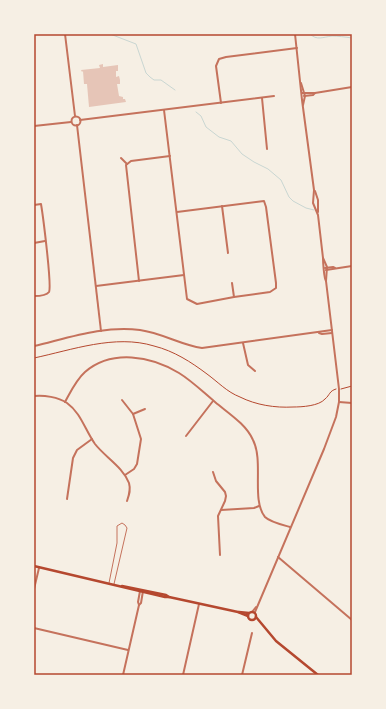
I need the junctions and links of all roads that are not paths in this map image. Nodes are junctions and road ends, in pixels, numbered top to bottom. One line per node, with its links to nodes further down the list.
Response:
1 (65, 34): 10 (street)
2 (296, 34): 3 (street)
3 (297, 48): 5 (street); 8 (street)
4 (352, 87): 5 (street)
5 (303, 95): 19 (street)
6 (274, 96): 7 (street)
7 (262, 98): 8 (street); 15 (street)
8 (221, 103): 9 (street)
9 (164, 110): 11 (street); 16 (street)
10 (75, 116): 11 (street); 12 (street)
11 (80, 120): 14 (street)
12 (71, 122): 13 (street); 14 (street)
13 (34, 126)
14 (77, 126): 32 (street)
15 (267, 149)
16 (170, 156): 18 (street); 22 (street)
17 (121, 158): 18 (street)
18 (127, 164): 30 (street)
19 (314, 190): 23 (street); 23 (street)
20 (34, 205): 24 (street)
21 (222, 206): 22 (street); 26 (street); 34 (street)
22 (177, 212): 29 (street)
23 (318, 215): 28 (street)
24 (45, 241): 25 (street); 33 (street)
25 (34, 243)
26 (228, 253)
27 (352, 266): 28 (street)
28 (326, 269): 36 (street)
29 (184, 275): 30 (street); 34 (street)
30 (139, 281): 32 (street)
31 (232, 283): 34 (street)
32 (96, 286): 35 (street)
33 (34, 296)
34 (234, 297)
35 (101, 331): 37 (street); 38 (street)
36 (332, 332): 37 (street); 44 (street)
37 (244, 343): 39 (street)
38 (34, 346)
39 (255, 371)
40 (34, 396): 43 (street)
41 (122, 400): 47 (street)
42 (214, 400): 43 (street); 48 (street); 54 (street)
43 (65, 402): 49 (street)
44 (339, 402): 45 (street); 56 (street)
45 (352, 403)
46 (145, 409): 47 (street)
47 (133, 414): 51 (street)
48 (186, 436)
49 (92, 439): 51 (street); 52 (street)
50 (213, 472): 55 (street)
51 (125, 475): 53 (street)
52 (67, 499)
53 (127, 501)
54 (260, 506): 55 (street); 56 (street)
55 (220, 510): 57 (street)
56 (290, 527): 58 (street)
57 (220, 555)
58 (278, 557): 66 (street); 68 (street)
59 (34, 566): 60 (main road)
60 (39, 568): 61 (main road); 63 (street)
61 (109, 584): 62 (main road); 62 (lane)
62 (115, 585): 64 (main road)
63 (34, 589)
64 (142, 591): 65 (main road); 71 (street)
65 (199, 604): 66 (main road); 73 (street)
66 (251, 613): 67 (main road); 67 (main road)
67 (255, 618): 75 (main road)
68 (352, 620)
69 (34, 628): 71 (street)
70 (252, 633): 74 (street)
71 (128, 650): 72 (street)
72 (123, 675)
73 (182, 675)
74 (242, 675)
75 (318, 675)

